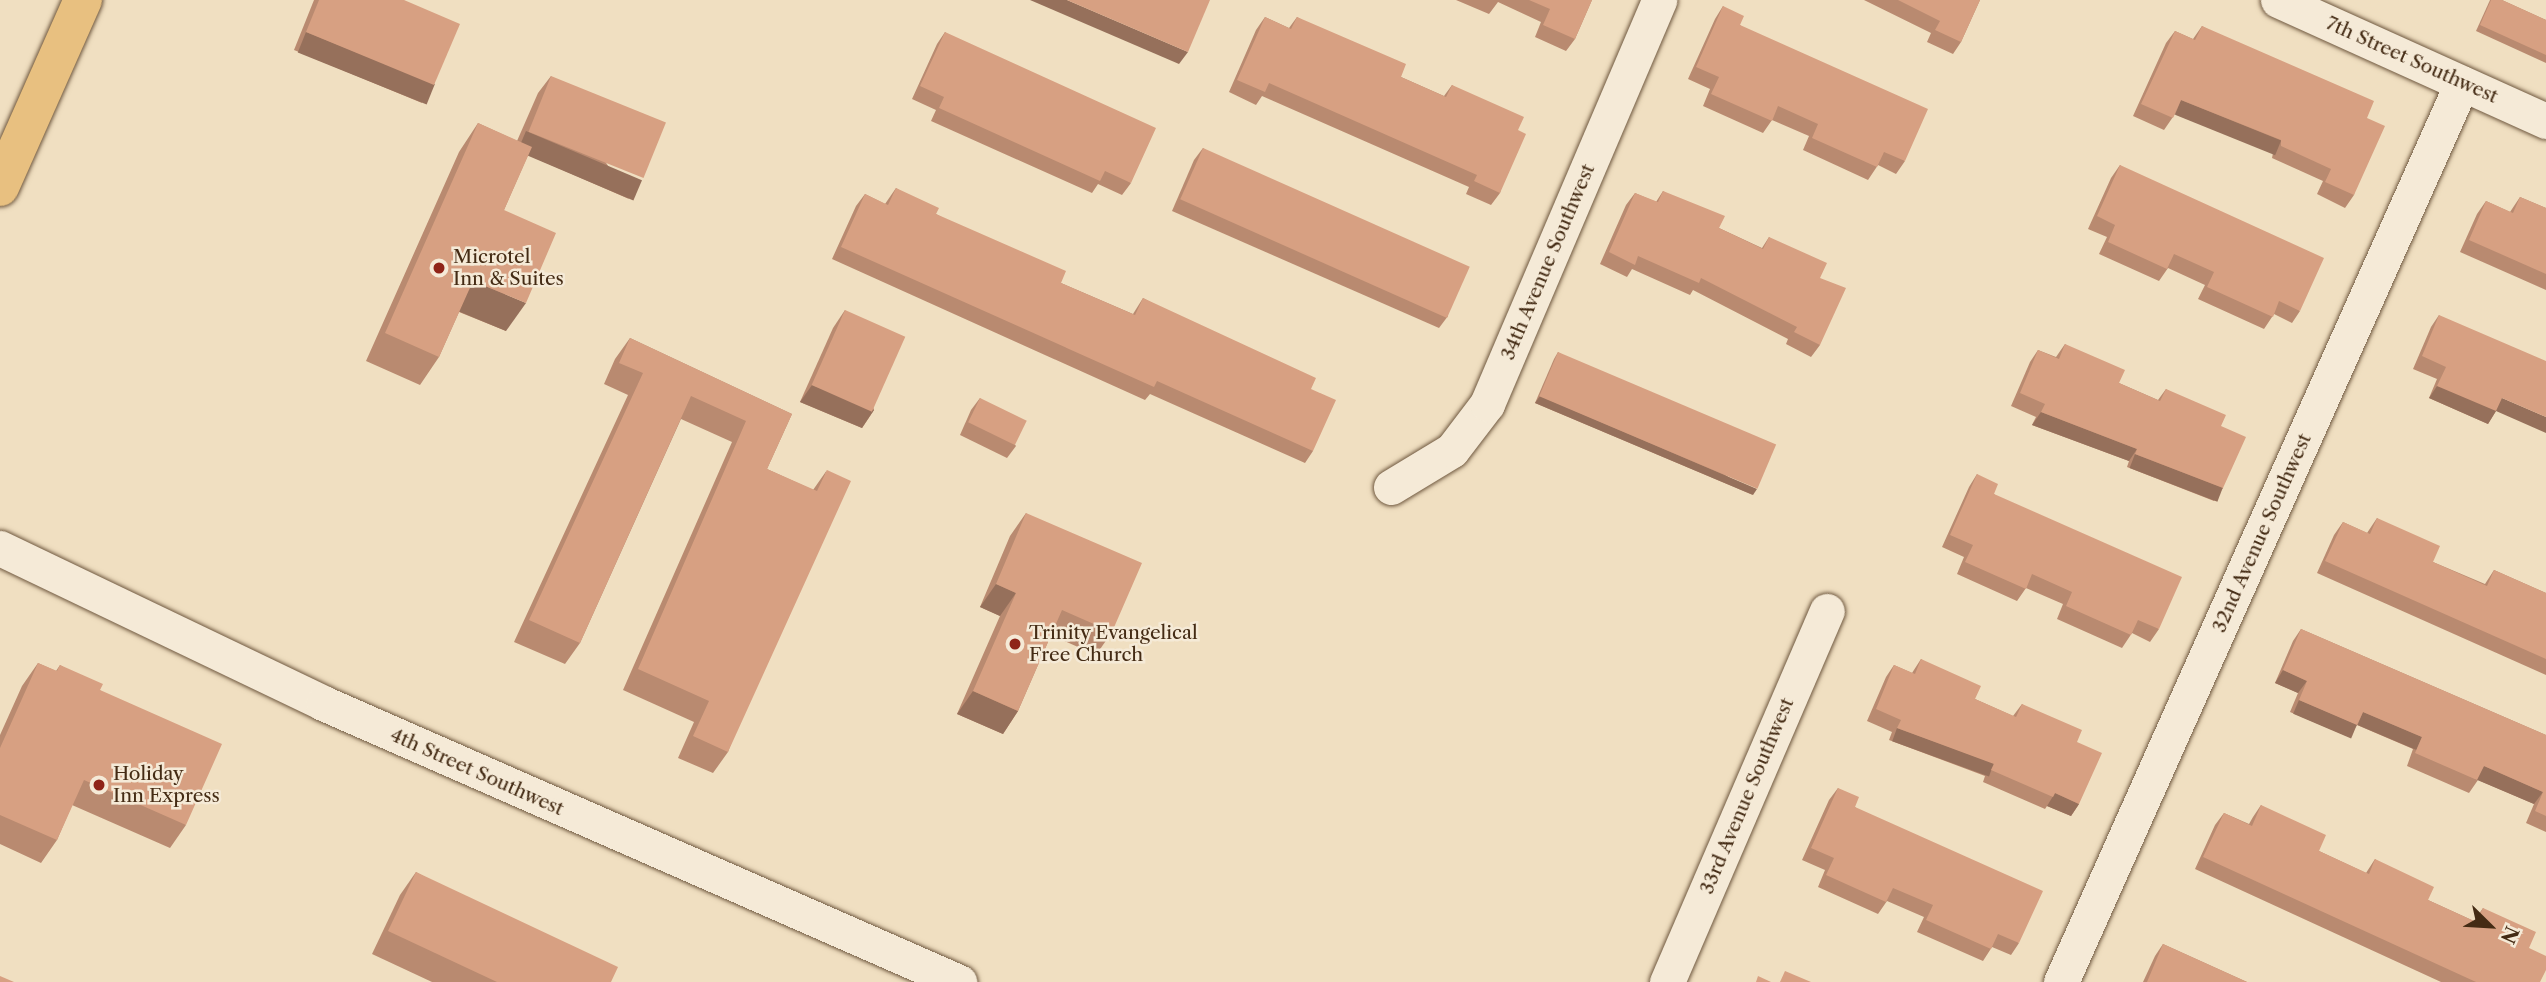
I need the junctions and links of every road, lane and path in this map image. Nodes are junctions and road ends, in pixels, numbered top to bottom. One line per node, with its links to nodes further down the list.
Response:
1 (83, 0): 6 (main road)
2 (1659, 0): 7 (street, 34th Avenue Southwest)
3 (2277, 0): 4 (street, 7th Street Southwest)
4 (2462, 83): 5 (street, 7th Street Southwest); 12 (street, 32nd Avenue Southwest)
5 (2546, 121)
6 (0, 187)
7 (1391, 487)
8 (0, 548): 10 (street, 4th Street Southwest)
9 (1827, 611): 11 (street, 33rd Avenue Southwest)
10 (959, 982)
11 (1667, 982)
12 (2061, 982)

